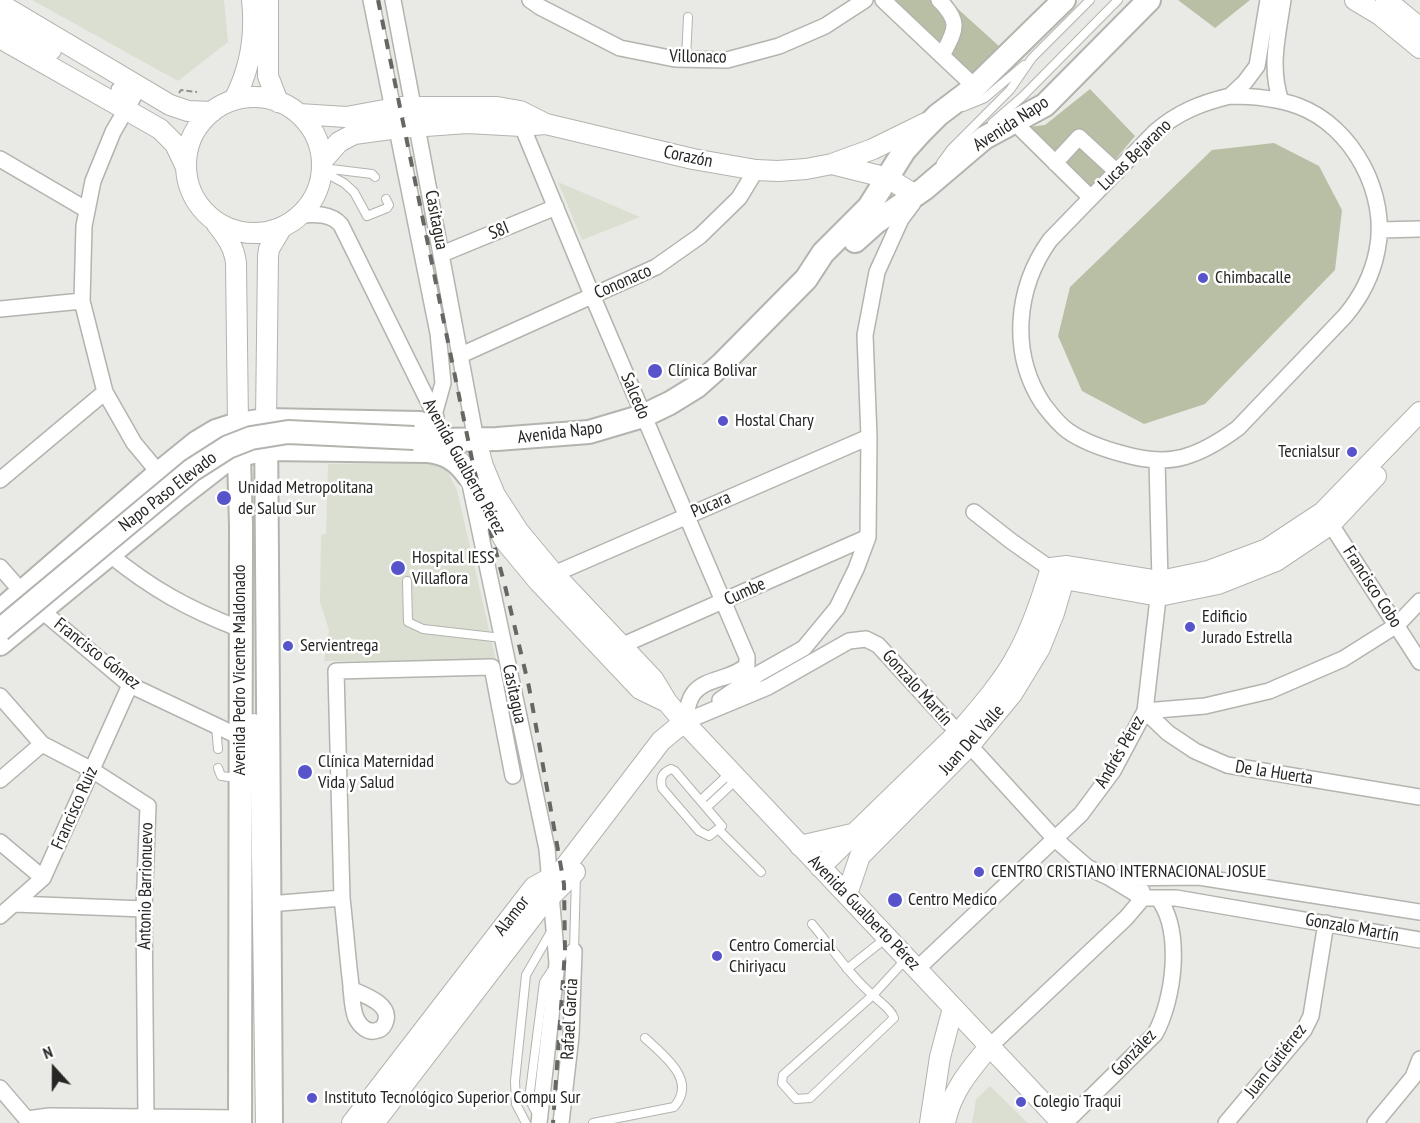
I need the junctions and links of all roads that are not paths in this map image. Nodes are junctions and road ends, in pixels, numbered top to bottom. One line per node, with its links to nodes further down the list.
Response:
1 (252, 0): 29 (main road)
2 (268, 0): 31 (main road)
3 (371, 0): 36 (street, Casitagua)
4 (393, 0): 32 (street)
5 (531, 0): 25 (street, Villonaco)
6 (865, 0): 25 (street, Villonaco)
7 (883, 0): 23 (street)
8 (939, 0): 23 (street)
9 (1064, 0): 26 (main road, Avenida Napo)
10 (1090, 0): 24 (lane)
11 (1118, 0): 49 (lane)
12 (1149, 0): 37 (main road, Avenida Napo)
13 (1268, 0): 27 (street)
14 (1283, 0): 30 (street)
15 (1355, 0): 17 (main road)
16 (0, 4): 28 (main road)
17 (1386, 4): 20 (main road); 22 (main road)
18 (688, 17): 25 (lane)
19 (0, 20): 28 (main road)
20 (1420, 28)
21 (0, 38): 28 (main road)
22 (1420, 48)
23 (942, 56): 26 (street)
24 (1032, 58): 35 (lane); 49 (lane)
25 (686, 59)
26 (975, 87): 35 (main road, Avenida Napo)
27 (1230, 96): 30 (street, Lucas Bejarano); 46 (street, Lucas Bejarano)
28 (130, 98): 33 (main road); 43 (main road); 53 (street)
29 (234, 100): 31 (main road); 33 (main road)
30 (1281, 101): 58 (street, Lucas Bejarano)
31 (278, 102): 34 (main road)
32 (413, 106): 36 (main road, Corazón); 38 (main road, Corazón)
33 (212, 112): 43 (main road)
34 (299, 114): 36 (main road, Corazón); 44 (main road)
35 (938, 116): 42 (main road, Corazón); 48 (main road, Avenida Napo)
36 (403, 121): 39 (main road, Corazón); 44 (main road, Corazón); 59 (street, Casitagua); 67 (street, Casitagua)
37 (1014, 122): 41 (street); 49 (main road, Avenida Napo)
38 (546, 123): 39 (main road, Corazón); 45 (main road, Corazón)
39 (522, 126): 52 (street, Salcedo)
40 (0, 159): 53 (street)
41 (1055, 163): 46 (street); 50 (street)
42 (832, 164): 45 (main road, Corazón); 48 (main road, Corazón)
43 (185, 165): 55 (main road)
44 (322, 166): 47 (lane); 51 (lane); 54 (main road)
45 (756, 170): 61 (street, Cononaco)
46 (1116, 172): 50 (street, Lucas Bejarano)
47 (375, 177)
48 (888, 178): 49 (main road, Corazón); 60 (main road, Avenida Napo)
49 (919, 192): 60 (main road, Avenida Napo); 72 (street)
50 (1091, 198): 77 (street, Lucas Bejarano)
51 (386, 199)
52 (556, 207): 59 (street, S8I); 61 (street, Salcedo)
53 (87, 210): 62 (street)
54 (300, 215): 56 (main road); 67 (street, Avenida Gualberto Pérez)
55 (216, 223): 56 (main road); 70 (main road, Avenida Pedro Vicente Maldonado)
56 (282, 227): 69 (main road, Avenida Pedro Vicente Maldonado)
57 (1420, 229): 58 (street)
58 (1379, 230): 77 (street, Lucas Bejarano)
59 (442, 254): 64 (street, Casitagua)
60 (806, 279): 68 (main road, Avenida Napo)
61 (592, 296): 64 (street, Cononaco); 68 (street, Salcedo)
62 (82, 301): 63 (street); 65 (street)
63 (0, 309)
64 (461, 354): 73 (street, Casitagua)
65 (105, 392): 78 (street); 80 (street)
66 (1420, 412): 83 (main road)
67 (435, 415): 74 (street, Avenida Gualberto Pérez)
68 (643, 416): 73 (main road, Avenida Napo); 82 (street, Salcedo)
69 (266, 420): 70 (main road); 74 (main road); 75 (main road, Avenida Pedro Vicente Maldonado)
70 (238, 424): 76 (main road, Avenida Pedro Vicente Maldonado); 78 (main road)
71 (1420, 431): 83 (main road)
72 (869, 437): 82 (street, Pucara); 84 (street)
73 (476, 440): 74 (main road, Avenida Napo); 88 (main road, Avenida Gualberto Pérez)
74 (432, 442): 75 (main road, Avenida Napo); 79 (main road); 98 (main road, Napo Paso Elevado, bridge)
75 (266, 449): 76 (main road, Avenida Napo); 141 (main road, Avenida Pedro Vicente Maldonado)
76 (240, 455): 85 (main road, Avenida Napo); 97 (main road, Avenida Pedro Vicente Maldonado)
77 (1157, 460): 90 (street, Andrés Pérez)
78 (159, 473): 91 (main road)
79 (468, 475): 99 (street, Casitagua); 106 (main road, Avenida Gualberto Pérez)
80 (0, 480)
81 (974, 512): 87 (street)
82 (686, 516): 88 (street, Pucara); 93 (street, Salcedo)
83 (1327, 518): 90 (main road); 96 (street, Francisco Cobo)
84 (868, 537): 93 (street, Cumbe); 110 (street)
85 (109, 554): 94 (main road, Avenida Napo); 97 (street)
86 (0, 567): 91 (street, Francisco Gómez)
87 (1061, 571): 90 (main road); 113 (main road, Juan Del Valle)
88 (554, 574): 101 (main road, Avenida Gualberto Pérez)
89 (407, 581): 99 (lane)
90 (1160, 589): 107 (street, Andrés Pérez)
91 (22, 592): 94 (street, Francisco Gómez); 95 (main road)
92 (1420, 601): 96 (street)
93 (723, 602): 101 (street, Cumbe); 103 (street, Salcedo)
94 (41, 610): 100 (main road, Avenida Napo); 104 (street, Francisco Gómez)
95 (0, 611)
96 (1397, 625): 102 (street, Francisco Cobo); 107 (street)
97 (240, 629): 112 (main road, Avenida Pedro Vicente Maldonado)
98 (0, 630)
99 (502, 638): 136 (street, Casitagua)
100 (0, 644)
101 (623, 645): 106 (main road, Avenida Gualberto Pérez)
102 (1420, 662)
103 (747, 665): 110 (street, Alamor)
104 (130, 685): 111 (street, Francisco Gómez); 117 (street, Francisco Ruiz)
105 (0, 696): 108 (street, Antonio Barrionuevo)
106 (667, 702): 110 (main road, Avenida Gualberto Pérez)
107 (1144, 711): 122 (street, De la Huerta); 127 (street, Andrés Pérez)
108 (5, 714): 114 (street, Antonio Barrionuevo)
109 (254, 718): 163 (lane)
110 (684, 722): 113 (street, Gonzalo Martín); 119 (main road, Avenida Gualberto Pérez); 131 (main road, Alamor); 136 (main road, Alamor)
111 (216, 726): 112 (street, Francisco Gómez); 115 (lane)
112 (240, 737): 120 (main road, Avenida Pedro Vicente Maldonado)
113 (964, 739): 126 (main road, Juan Del Valle); 127 (street, Gonzalo Martín); 137 (main road, Juan Del Valle)
114 (42, 744): 117 (street, Antonio Barrionuevo); 121 (street)
115 (218, 749)
116 (218, 768): 120 (lane)
117 (92, 770): 133 (street, Francisco Ruiz); 142 (street, Antonio Barrionuevo)
118 (513, 776): 138 (street)
119 (734, 776): 123 (lane); 124 (lane); 129 (main road, Avenida Gualberto Pérez)
120 (240, 779): 163 (main road, Avenida Pedro Vicente Maldonado)
121 (0, 780)
122 (1420, 797)
123 (701, 800): 124 (lane); 125 (lane)
124 (707, 807): 125 (lane)
125 (719, 830): 132 (lane)
126 (854, 833): 129 (main road); 130 (main road, Juan Del Valle)
127 (1055, 839): 134 (street, Gonzalo Martín); 152 (street, Andrés Pérez)
128 (1, 844): 133 (street)
129 (800, 846): 130 (main road, Avenida Gualberto Pérez)
130 (820, 867): 137 (main road, Avenida Gualberto Pérez)
131 (577, 871): 136 (main road, Alamor); 150 (lane)
132 (761, 872)
133 (43, 878): 140 (street, Francisco Ruiz)
134 (1110, 878): 135 (street, Gonzalo Martín); 139 (street, Gonzalo Martín)
135 (1134, 879): 139 (street, González); 143 (street, Gonzalo Martín)
136 (552, 886): 147 (street, Casitagua); 166 (main road, Alamor); 167 (main road, Alamor)
137 (847, 894): 148 (main road, Avenida Gualberto Pérez)
138 (342, 898): 141 (street); 154 (street)
139 (1150, 898): 145 (street, Gonzalo Martín); 158 (street); 172 (street, González)
140 (15, 904): 142 (street); 144 (street, Francisco Ruiz)
141 (269, 904): 165 (main road, Avenida Pedro Vicente Maldonado)
142 (144, 909): 161 (street, Antonio Barrionuevo)
143 (1420, 912)
144 (0, 916)
145 (1326, 923): 149 (street, Gonzalo Martín); 173 (street, Juan Gutiérrez)
146 (812, 924): 153 (lane)
147 (554, 926): 151 (street, Casitagua); 164 (lane)
148 (887, 937): 152 (main road, Avenida Gualberto Pérez); 153 (lane)
149 (1420, 940)
150 (574, 951): 151 (lane); 168 (street, Rafael Garcia)
151 (557, 963): 164 (street, Casitagua)
152 (912, 963): 155 (lane); 156 (main road, Avenida Gualberto Pérez)
153 (847, 969): 155 (lane)
154 (351, 988)
155 (872, 996): 155 (lane)
156 (953, 1008): 158 (main road, Avenida Gualberto Pérez); 170 (main road)
157 (645, 1038): 169 (lane)
158 (989, 1047): 171 (main road); 172 (main road, Avenida Gualberto Pérez)
159 (1420, 1059): 174 (street)
160 (0, 1088): 162 (street)
161 (143, 1120): 162 (street); 163 (street)
162 (28, 1121)
163 (247, 1121)
164 (537, 1122)
165 (271, 1123)
166 (352, 1123)
167 (374, 1123)
168 (561, 1123)
169 (593, 1123)
170 (930, 1123)
171 (945, 1123)
172 (1064, 1123)
173 (1226, 1123)
174 (1376, 1123)

